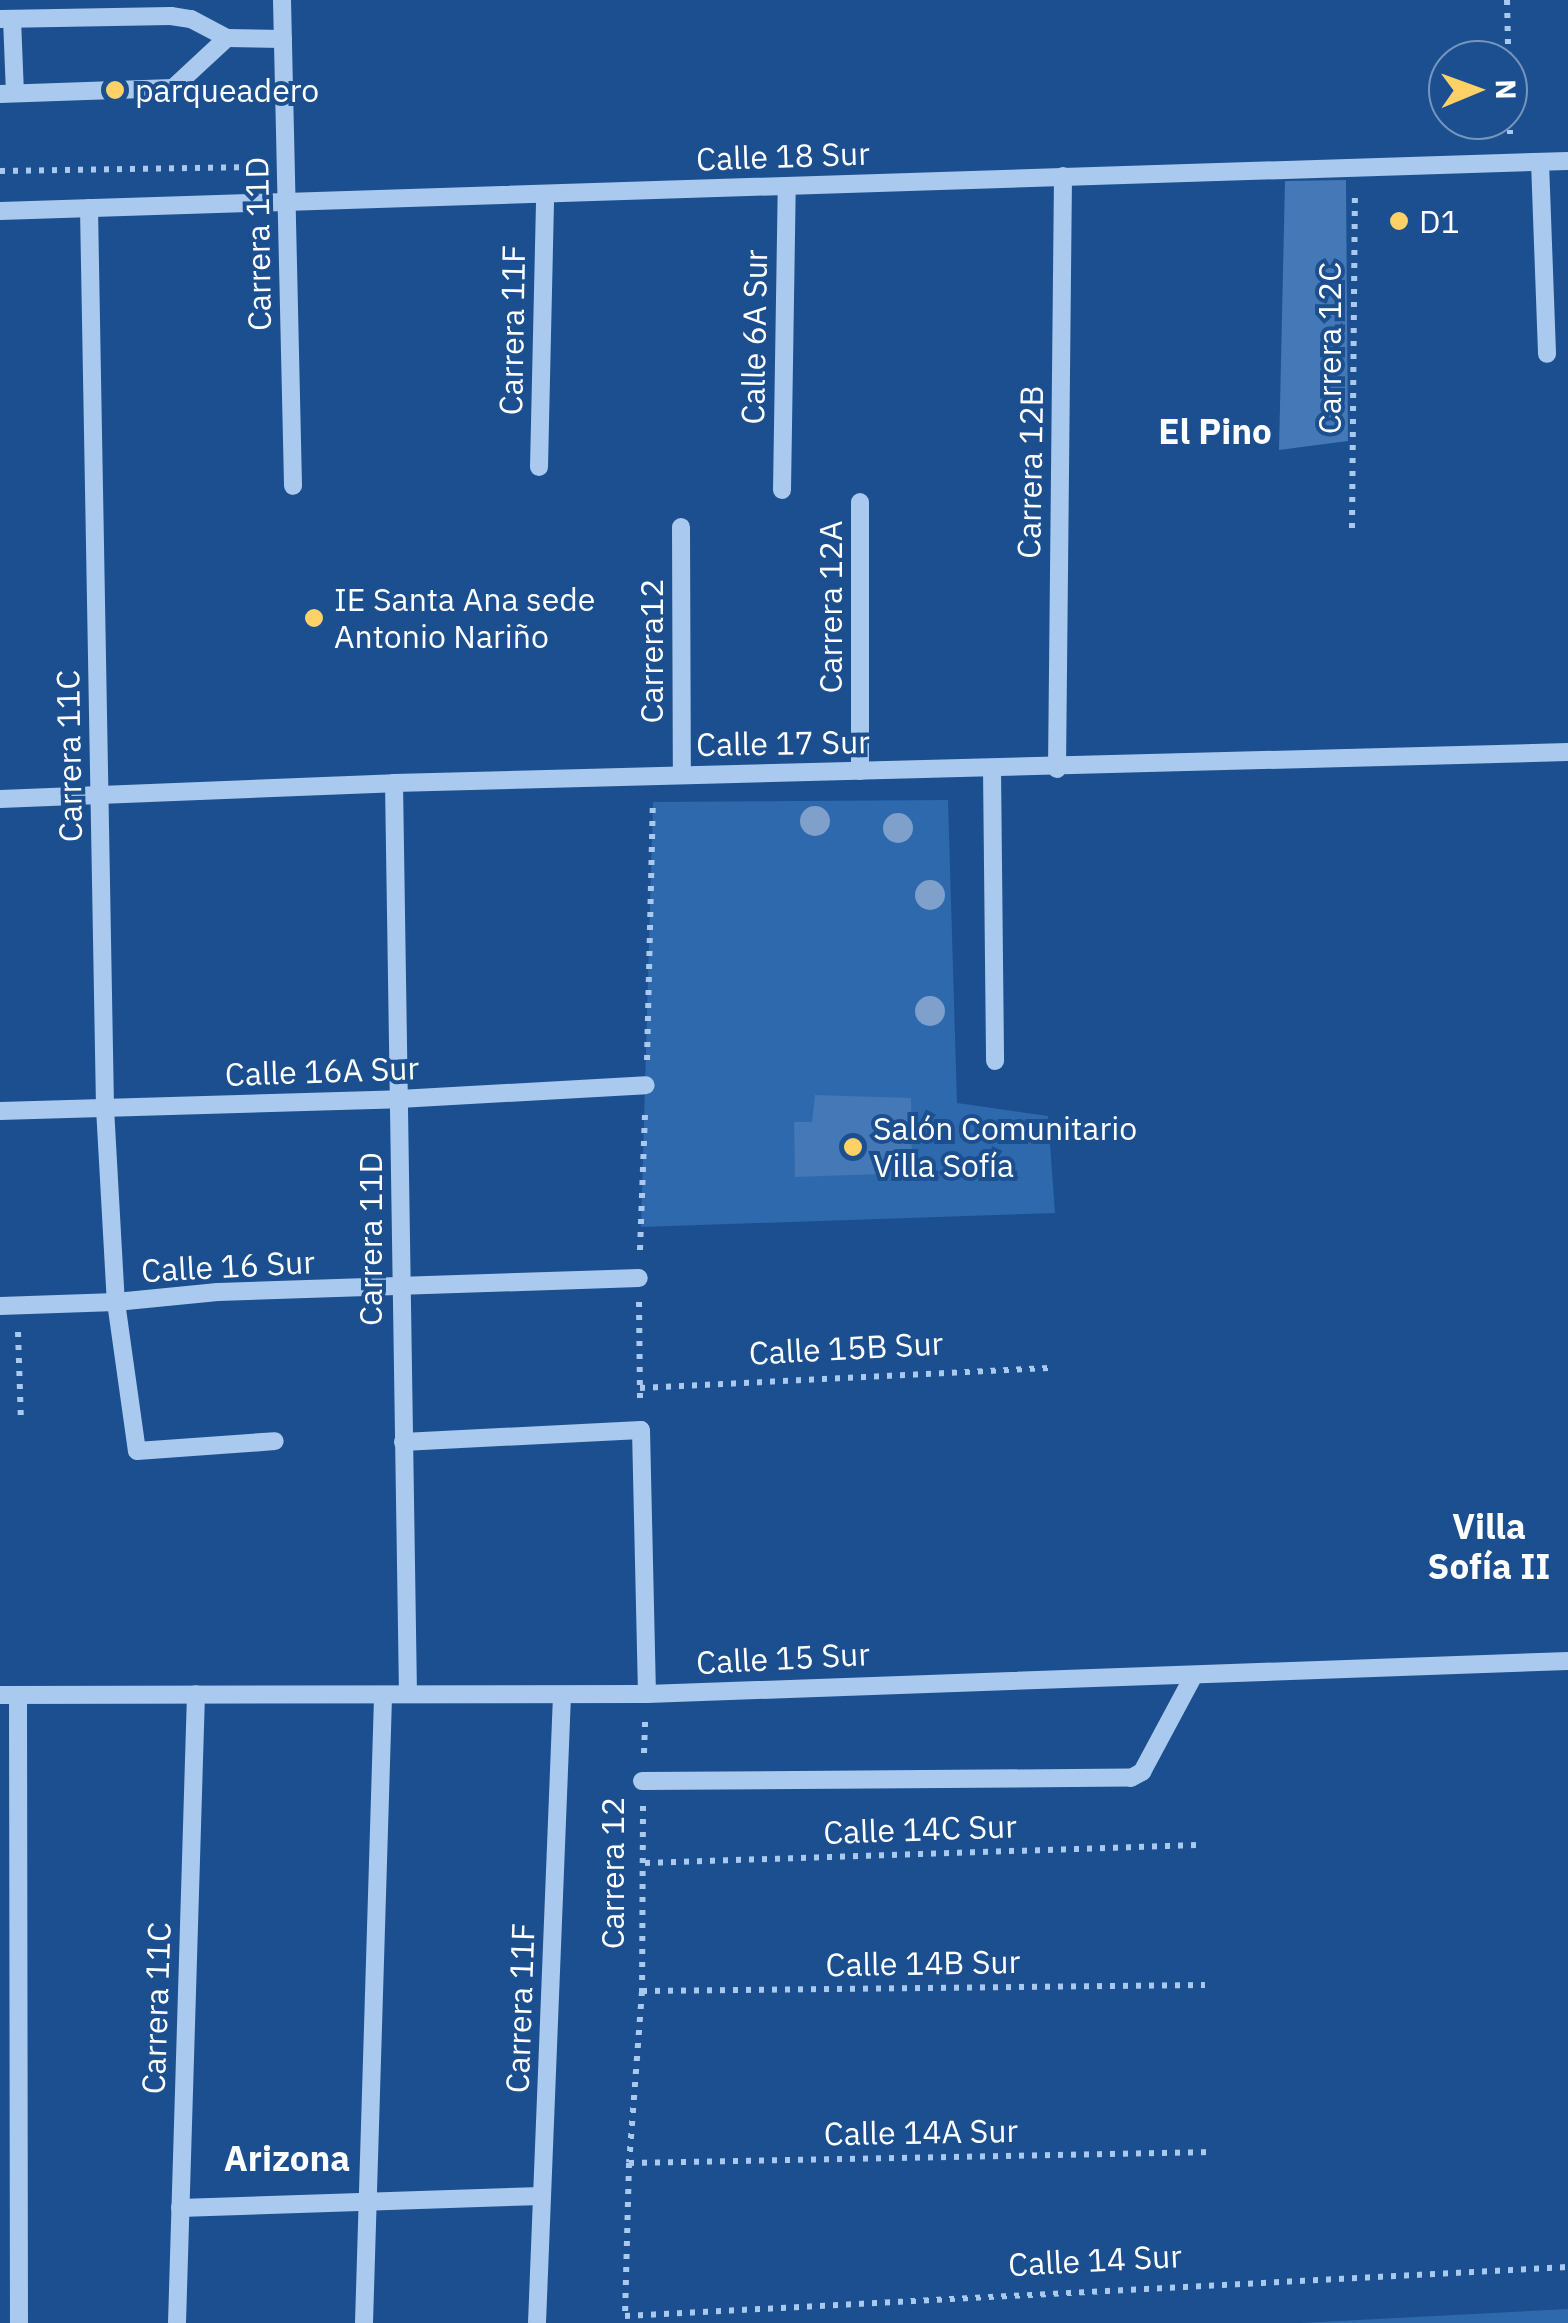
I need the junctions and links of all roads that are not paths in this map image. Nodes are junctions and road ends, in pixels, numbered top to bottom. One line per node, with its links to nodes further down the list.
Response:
1 (282, 0): 4 (street, Carrera 11D)
2 (6, 19): 3 (street); 5 (street)
3 (227, 38): 4 (street); 5 (street)
4 (283, 39): 11 (street, Carrera 11D)
5 (7, 94)
6 (1568, 161): 7 (street, Calle 18 Sur)
7 (1540, 162): 8 (street, Calle 18 Sur); 14 (street)
8 (1064, 176): 9 (street, Calle 18 Sur); 22 (street, Carrera 12B)
9 (787, 186): 10 (street, Calle 18 Sur); 17 (street, Calle 6A Sur)
10 (545, 194): 11 (street, Calle 18 Sur); 15 (street, Carrera 11F)
11 (287, 203): 12 (street, Calle 18 Sur); 16 (street, Carrera 11D)
12 (89, 208): 13 (street, Calle 18 Sur); 26 (street, Carrera 11C)
13 (0, 211)
14 (1547, 354)
15 (539, 468)
16 (294, 486)
17 (782, 490)
18 (860, 502): 23 (street, Carrera 12A)
19 (681, 526): 24 (street, Carrera12)
20 (1568, 752): 22 (street, Calle 17 Sur)
21 (992, 769): 22 (street, Calle 17 Sur); 23 (street, Calle 17 Sur); 28 (street)
22 (1057, 769)
23 (860, 772): 24 (street, Calle 17 Sur)
24 (682, 775): 25 (street, Calle 17 Sur)
25 (394, 783): 26 (street, Calle 17 Sur); 30 (street, Carrera 11D)
26 (100, 795): 27 (street, Calle 17 Sur); 31 (street, Carrera 11C)
27 (0, 799)
28 (995, 1061)
29 (646, 1086): 30 (street, Calle 16A Sur)
30 (399, 1099): 31 (street, Calle 16A Sur); 34 (street, Carrera 11D)
31 (105, 1108): 32 (street, Calle 16A Sur); 35 (street, Carrera 11C)
32 (0, 1112)
33 (639, 1278): 34 (street, Calle 16 Sur)
34 (399, 1289): 35 (street, Calle 16 Sur); 38 (street, Carrera 11D)
35 (116, 1302): 36 (street, Calle 16 Sur); 37 (street, Carrera 11C)
36 (9, 1306)
37 (275, 1442)
38 (403, 1442): 42 (street, Carrera 11D); 44 (street)
39 (1568, 1661): 40 (street, Calle 15 Sur)
40 (1194, 1675): 44 (street, Calle 15 Sur); 47 (street)
41 (196, 1694): 45 (street, Calle 15 Sur); 46 (street, Calle 15 Sur); 50 (street, Carrera 11C)
42 (408, 1694): 43 (street, Calle 15 Sur); 46 (street, Calle 15 Sur)
43 (562, 1694): 44 (street, Calle 15 Sur); 48 (street, Carrera 11F)
44 (647, 1694)
45 (9, 1695): 51 (street)
46 (383, 1696): 49 (street)
47 (642, 1781)
48 (542, 2196): 49 (street); 54 (street, Carrera 11F)
49 (367, 2202): 50 (street); 53 (street)
50 (180, 2208): 52 (street, Carrera 11C)
51 (19, 2323)
52 (176, 2323)
53 (364, 2323)
54 (538, 2323)

